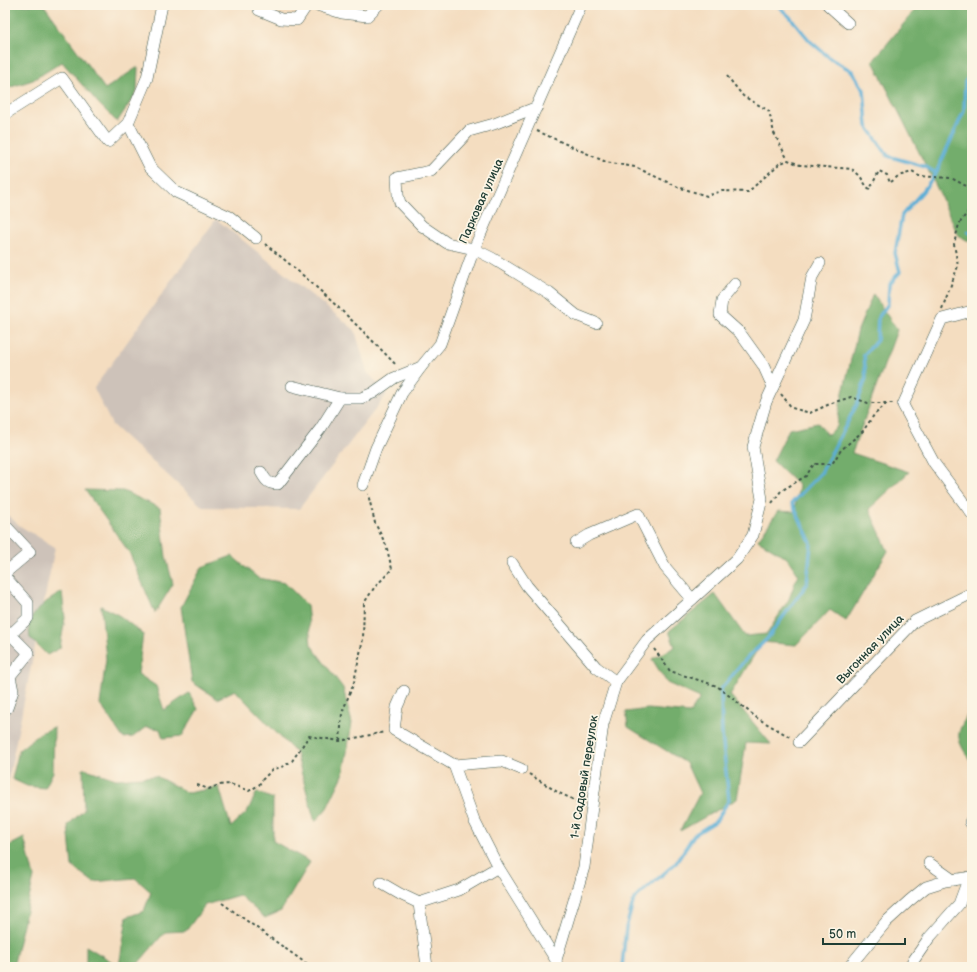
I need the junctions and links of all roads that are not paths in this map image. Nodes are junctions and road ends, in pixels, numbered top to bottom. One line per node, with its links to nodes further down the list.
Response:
1 (162, 5): 11 (street)
2 (306, 5): 7 (street)
3 (317, 5): 4 (street)
4 (378, 5)
5 (581, 5): 9 (street, Парковая улица)
6 (828, 5): 8 (street)
7 (259, 10)
8 (848, 23)
9 (537, 107): 13 (street, Парковая улица); 13 (street)
10 (5, 114): 11 (street)
11 (128, 123): 12 (street)
12 (256, 238)
13 (474, 250): 17 (street); 18 (street, Парковая улица)
14 (820, 263): 20 (street)
15 (735, 284): 20 (street)
16 (972, 311): 24 (street)
17 (596, 323)
18 (421, 367): 21 (street); 23 (street, Парковая улица)
19 (292, 386): 21 (street)
20 (774, 387): 31 (street, 1-й Садовый переулок)
21 (340, 398): 22 (street)
22 (261, 472)
23 (363, 484)
24 (972, 514)
25 (5, 525): 28 (street)
26 (576, 543): 31 (street)
27 (512, 563): 34 (street)
28 (5, 573)
29 (5, 577): 32 (street)
30 (972, 593): 37 (street, Выгонная улица)
31 (692, 599): 34 (street, 1-й Садовый переулок)
32 (7, 632): 33 (street)
33 (7, 674): 36 (street)
34 (616, 682): 46 (street, 1-й Садовый переулок)
35 (404, 692): 38 (street)
36 (5, 708)
37 (799, 742)
38 (454, 765): 39 (street); 41 (street)
39 (522, 769)
40 (929, 863): 43 (street)
41 (498, 867): 45 (street); 46 (street)
42 (971, 877): 43 (street); 49 (street)
43 (953, 880): 48 (street)
44 (381, 883): 45 (street)
45 (419, 903): 47 (street)
46 (556, 964)
47 (427, 967)
48 (849, 967)
49 (909, 967)

